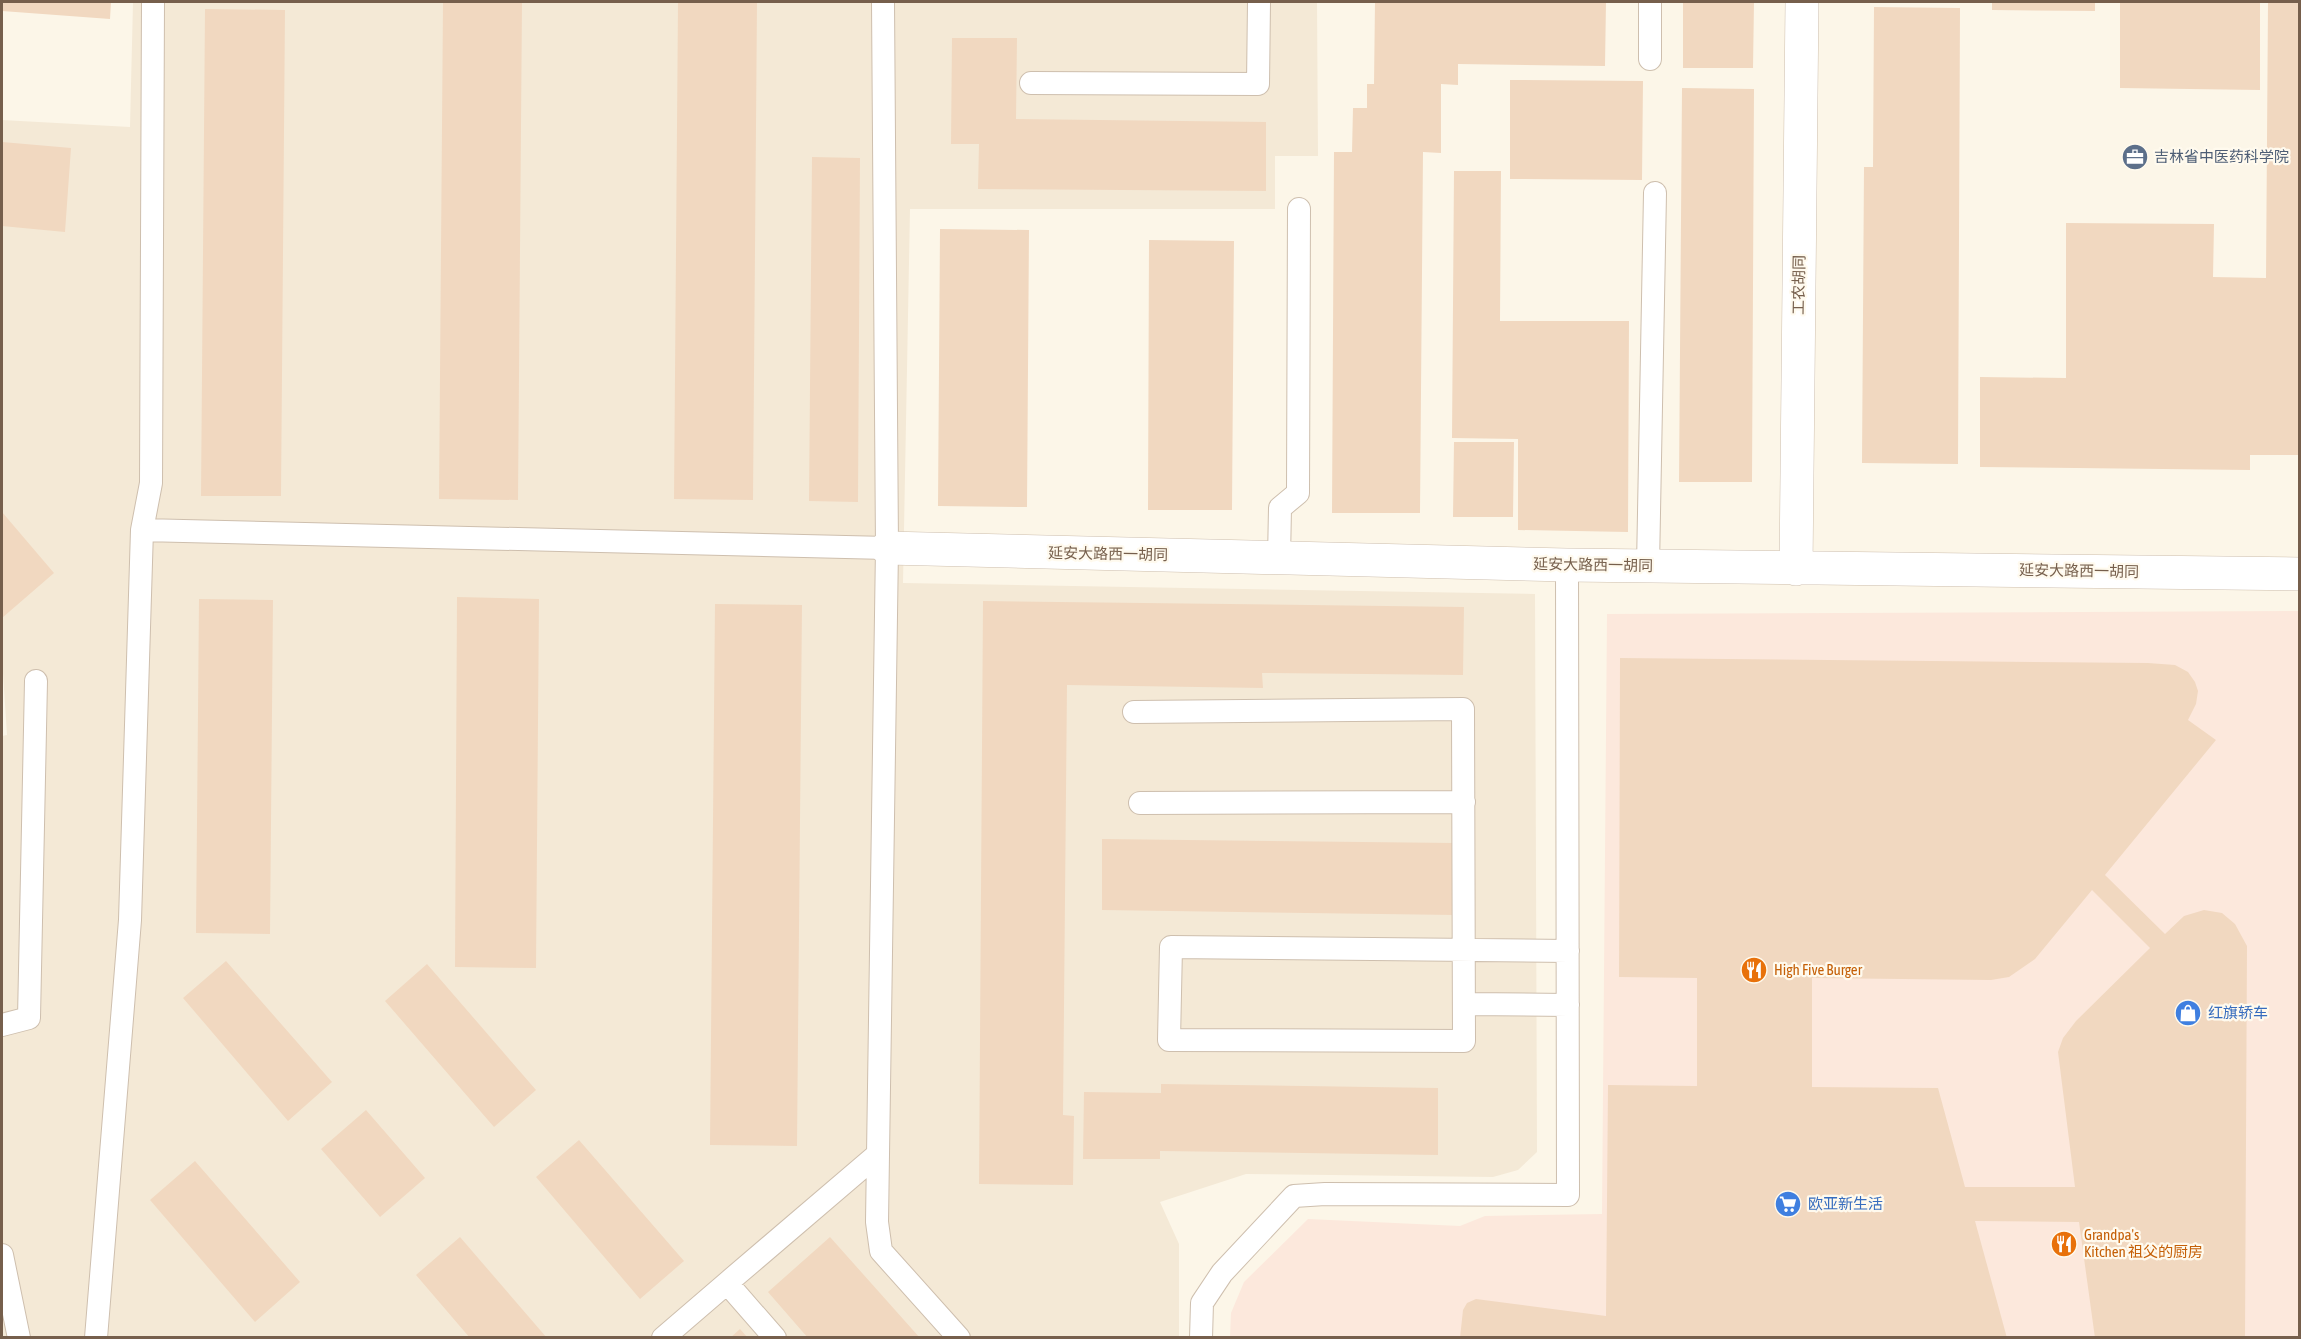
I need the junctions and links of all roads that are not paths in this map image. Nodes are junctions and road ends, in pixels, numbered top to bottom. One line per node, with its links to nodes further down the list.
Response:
1 (153, 2): 10 (lane)
2 (883, 2): 11 (lane)
3 (1259, 2): 7 (lane)
4 (1650, 2): 6 (lane)
5 (1802, 2): 15 (street, 工农胡同)
6 (1650, 59)
7 (1031, 83)
8 (1655, 193): 14 (lane)
9 (1299, 209): 12 (lane)
10 (142, 530): 11 (lane); 30 (lane)
11 (887, 548): 12 (street, 延安大路西一胡同); 26 (lane)
12 (1279, 558): 13 (street, 延安大路西一胡同)
13 (1567, 565): 14 (street, 延安大路西一胡同); 22 (lane)
14 (1648, 566): 15 (street, 延安大路西一胡同)
15 (1796, 568): 16 (street, 延安大路西一胡同)
16 (2300, 574)
17 (36, 681): 25 (lane)
18 (1134, 712): 19 (lane)
19 (1464, 802): 20 (lane); 21 (lane)
20 (1140, 803)
21 (1464, 950): 22 (lane); 23 (lane); 23 (lane)
22 (1568, 951): 24 (lane)
23 (1464, 1004): 24 (lane)
24 (1568, 1005): 34 (lane)
25 (2, 1025)
26 (878, 1154): 28 (lane); 33 (lane)
27 (2, 1255): 29 (lane)
28 (727, 1283): 31 (lane); 32 (lane)
29 (19, 1338)
30 (96, 1338)
31 (663, 1338)
32 (775, 1338)
33 (959, 1338)
34 (1201, 1338)

